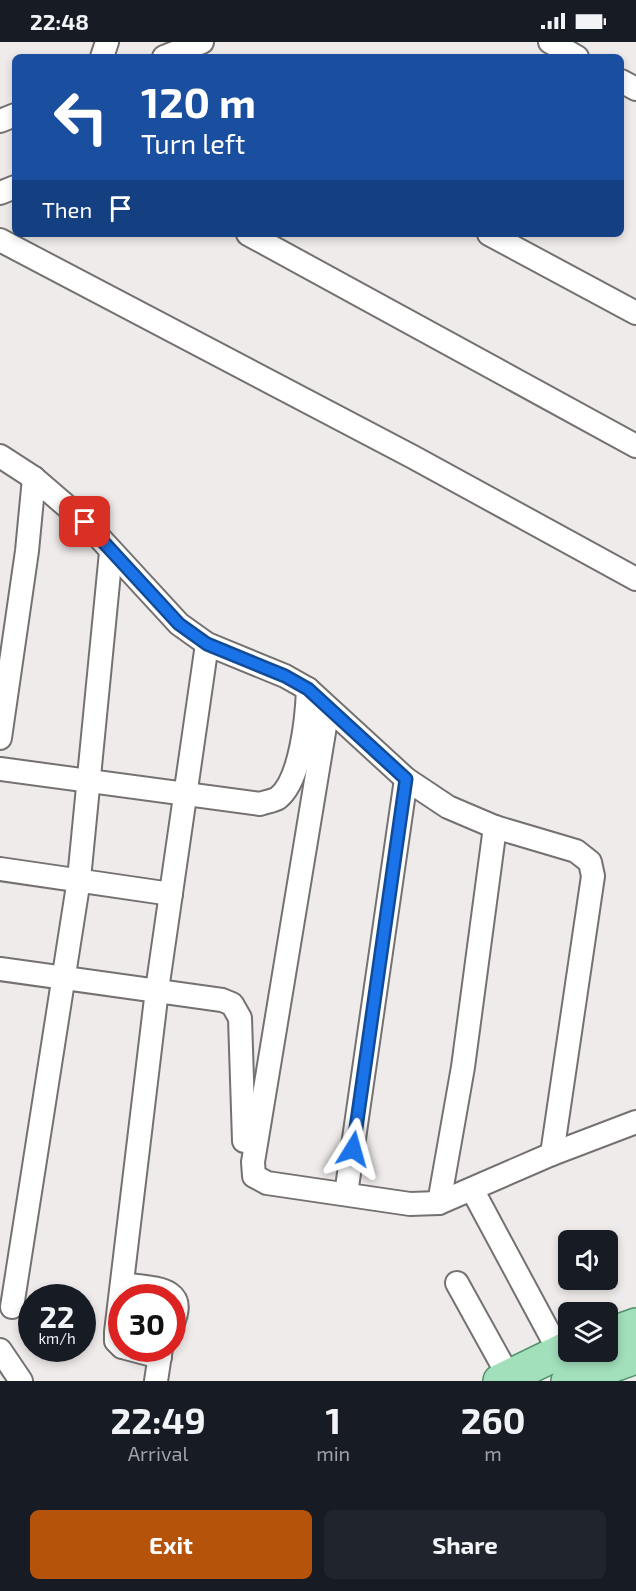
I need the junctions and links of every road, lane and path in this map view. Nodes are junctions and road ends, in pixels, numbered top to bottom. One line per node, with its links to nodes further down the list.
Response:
1 (202, 42): 3 (street)
2 (550, 42): 4 (street)
3 (172, 54)
4 (572, 54)
5 (253, 237): 9 (street)
6 (495, 237): 8 (street)
7 (0, 240): 13 (street)
8 (636, 313)
9 (636, 446)
10 (0, 456): 11 (street)
11 (34, 478): 12 (street); 17 (street)
12 (111, 552): 14 (street); 20 (street)
13 (636, 579)
14 (207, 644): 15 (street); 21 (street)
15 (308, 689): 16 (street); 21 (street)
16 (327, 708): 19 (street); 33 (street)
17 (0, 738)
18 (0, 769): 20 (street)
19 (406, 779): 22 (street); 33 (street)
20 (91, 780): 21 (street); 24 (street)
21 (186, 793): 25 (street)
22 (495, 827): 31 (street); 34 (street)
23 (0, 869): 24 (street)
24 (80, 879): 25 (street); 27 (street)
25 (171, 894): 28 (street)
26 (0, 969): 27 (street)
27 (62, 977): 28 (street); 37 (street)
28 (157, 990): 30 (street); 36 (street)
29 (636, 1122): 31 (street)
30 (244, 1141)
31 (552, 1154): 32 (street)
32 (473, 1191): 34 (street); 40 (street)
33 (346, 1194): 34 (street)
34 (439, 1203)
35 (457, 1283): 46 (street)
36 (123, 1284)
37 (12, 1306)
38 (636, 1325): 39 (main road)
39 (618, 1331)
40 (558, 1346)
41 (0, 1350): 47 (street)
42 (636, 1357): 43 (main road)
43 (618, 1358)
44 (159, 1362): 48 (street)
45 (563, 1362): 46 (main road)
46 (505, 1379)
47 (21, 1381)
48 (156, 1381)

